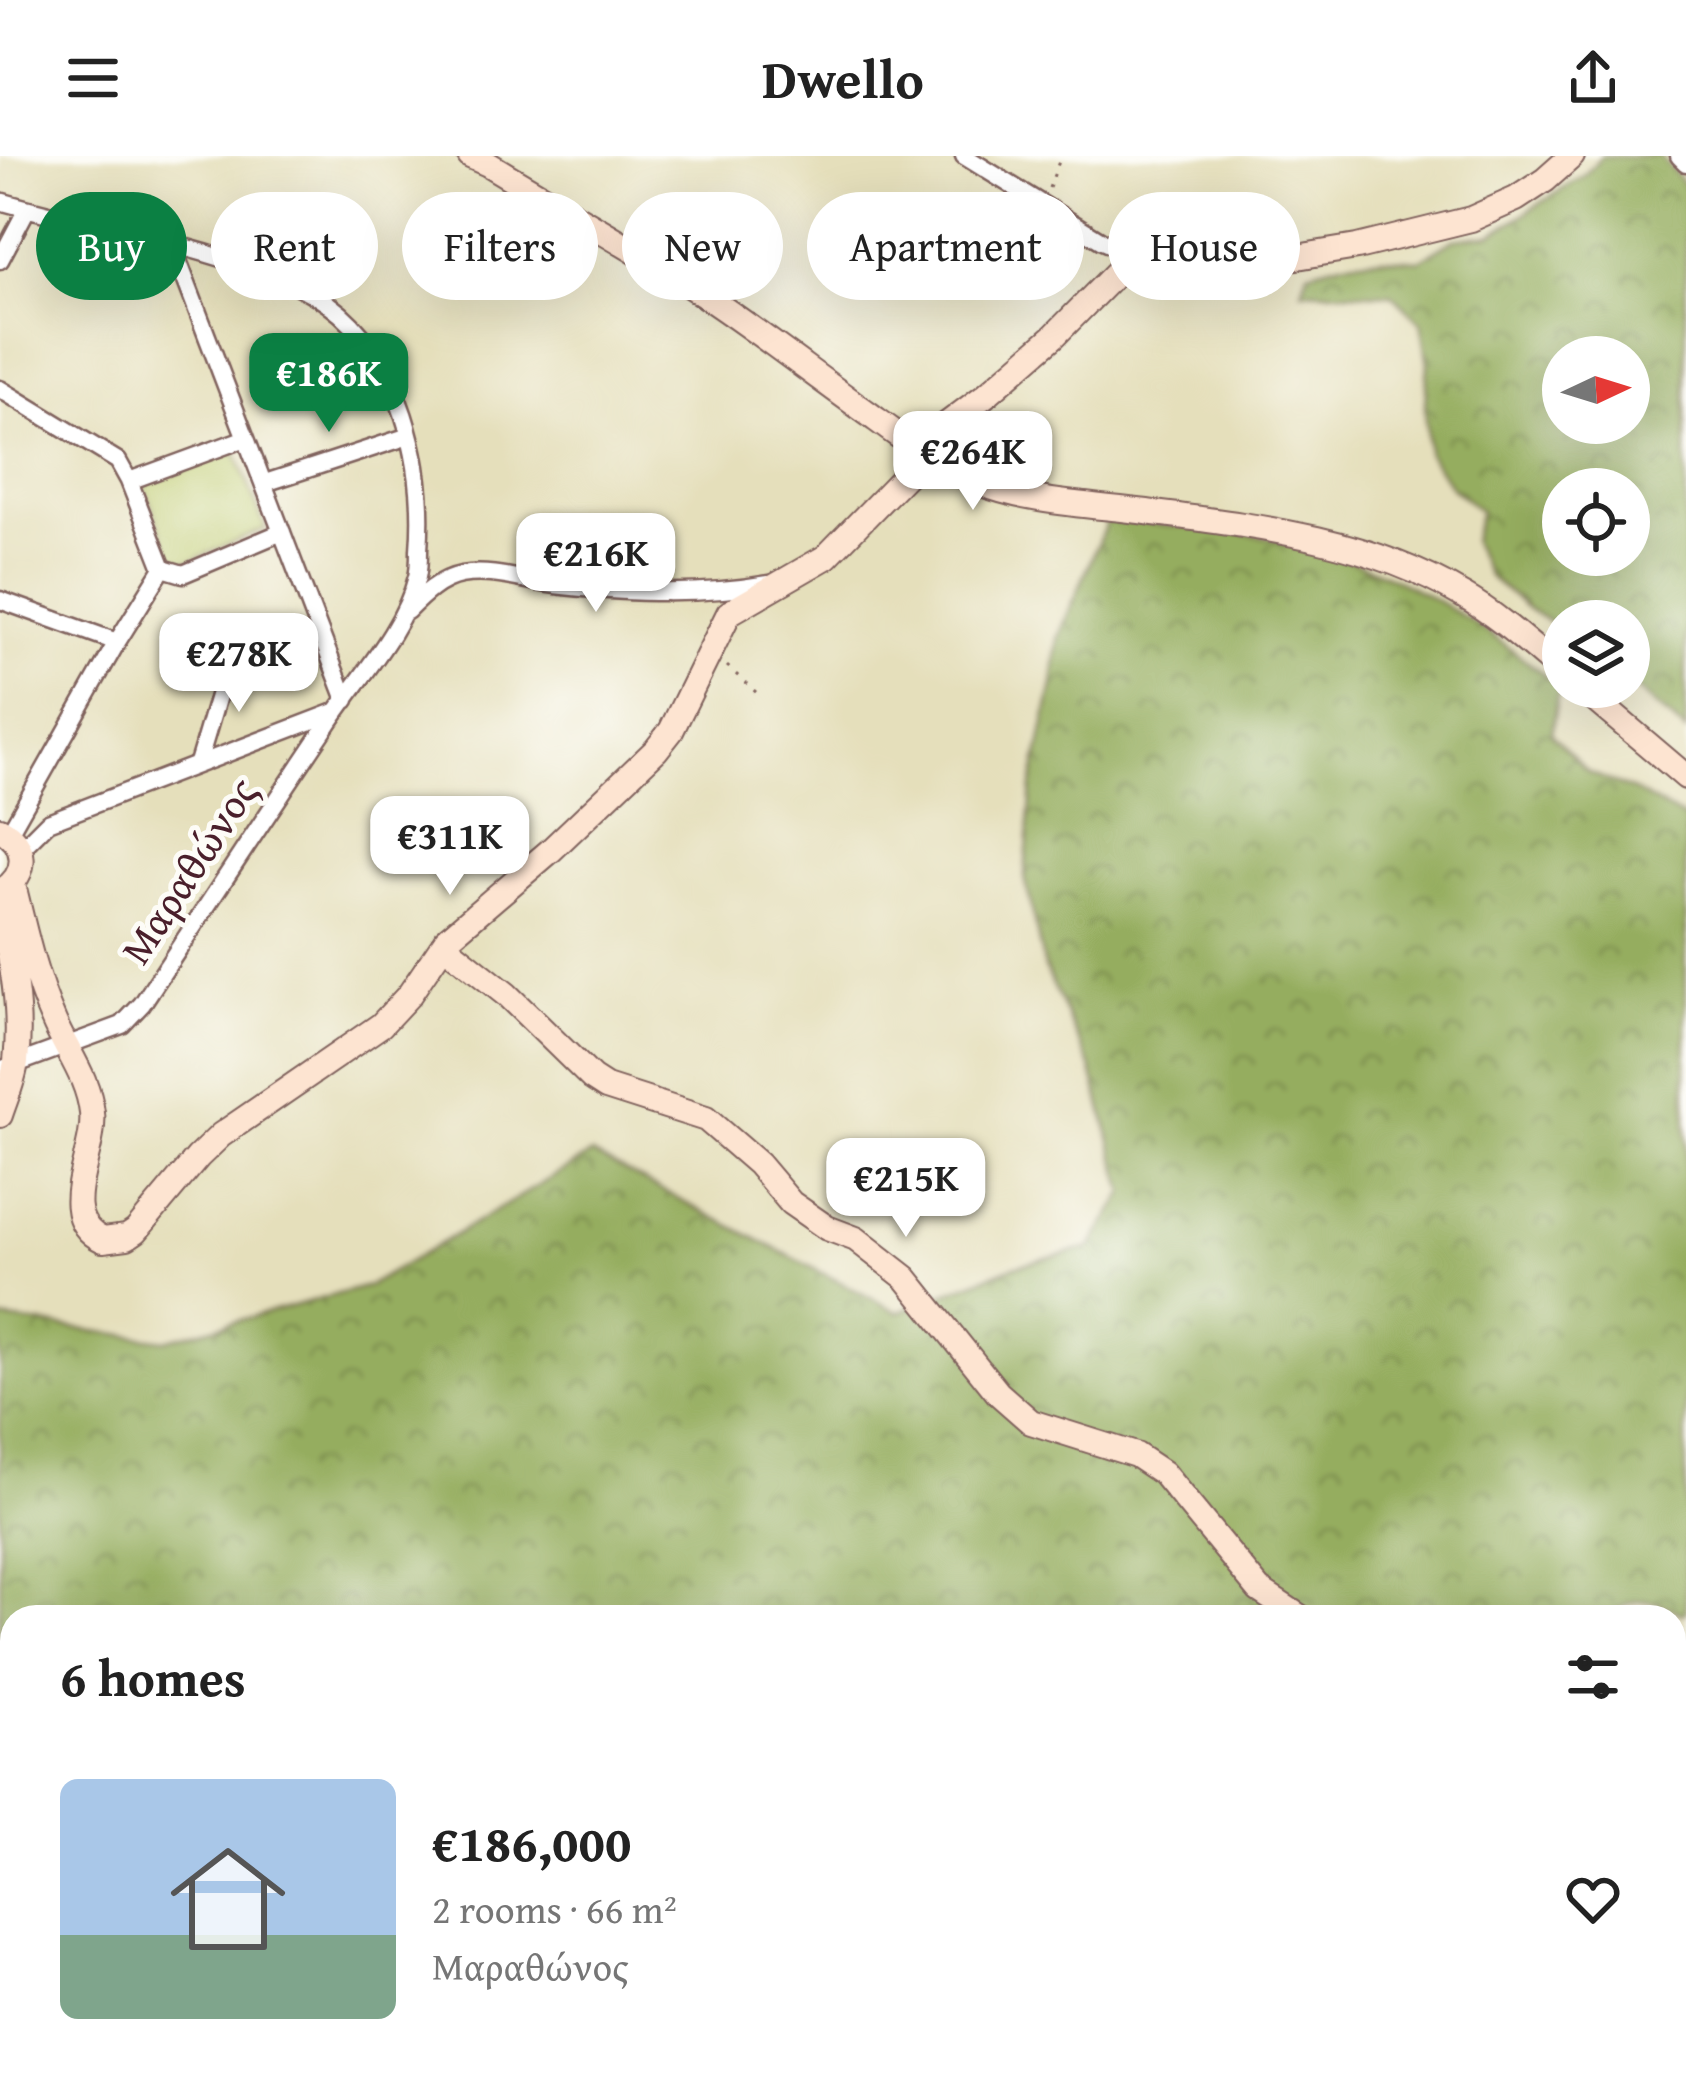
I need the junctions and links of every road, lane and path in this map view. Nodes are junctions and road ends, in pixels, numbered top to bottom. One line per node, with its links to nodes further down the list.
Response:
1 (470, 156): 20 (street)
2 (964, 156): 7 (street)
3 (1060, 156): 8 (path)
4 (1572, 156): 13 (street)
5 (1678, 156): 6 (street)
6 (1686, 163)
7 (1021, 192)
8 (1047, 192)
9 (0, 201): 10 (street, Μαραθώνος)
10 (27, 209): 11 (street, Μαραθώνος); 14 (street)
11 (36, 211)
12 (187, 247): 18 (street, Μαραθώνος)
13 (1300, 257)
14 (0, 260)
15 (1108, 281): 20 (street)
16 (187, 284): 19 (street)
17 (0, 388): 21 (street)
18 (409, 436): 22 (street); 27 (street, Μαραθώνος)
19 (246, 438): 21 (street); 22 (street)
20 (923, 452): 25 (street); 31 (street)
21 (129, 481): 24 (street)
22 (265, 484): 23 (street)
23 (283, 532): 24 (street); 33 (street)
24 (163, 568): 28 (street)
25 (784, 582): 27 (street); 30 (street)
26 (0, 600): 28 (street)
27 (398, 621): 33 (street, Μαραθώνος)
28 (117, 641): 37 (street)
29 (231, 652): 35 (street)
30 (711, 652): 32 (path); 42 (street)
31 (1542, 656)
32 (757, 693)
33 (341, 706): 35 (street); 43 (street, Μαραθώνος)
34 (1605, 708): 36 (street)
35 (198, 763): 38 (street)
36 (1686, 777)
37 (27, 801): 38 (street); 39 (street)
38 (48, 821): 39 (street)
39 (10, 837): 40 (street)
40 (6, 888): 43 (street)
41 (0, 911): 44 (street)
42 (444, 945): 43 (street); 46 (street)
43 (66, 1043): 44 (street, Μαραθώνος)
44 (8, 1067): 45 (street)
45 (0, 1115)
46 (1282, 1605)

